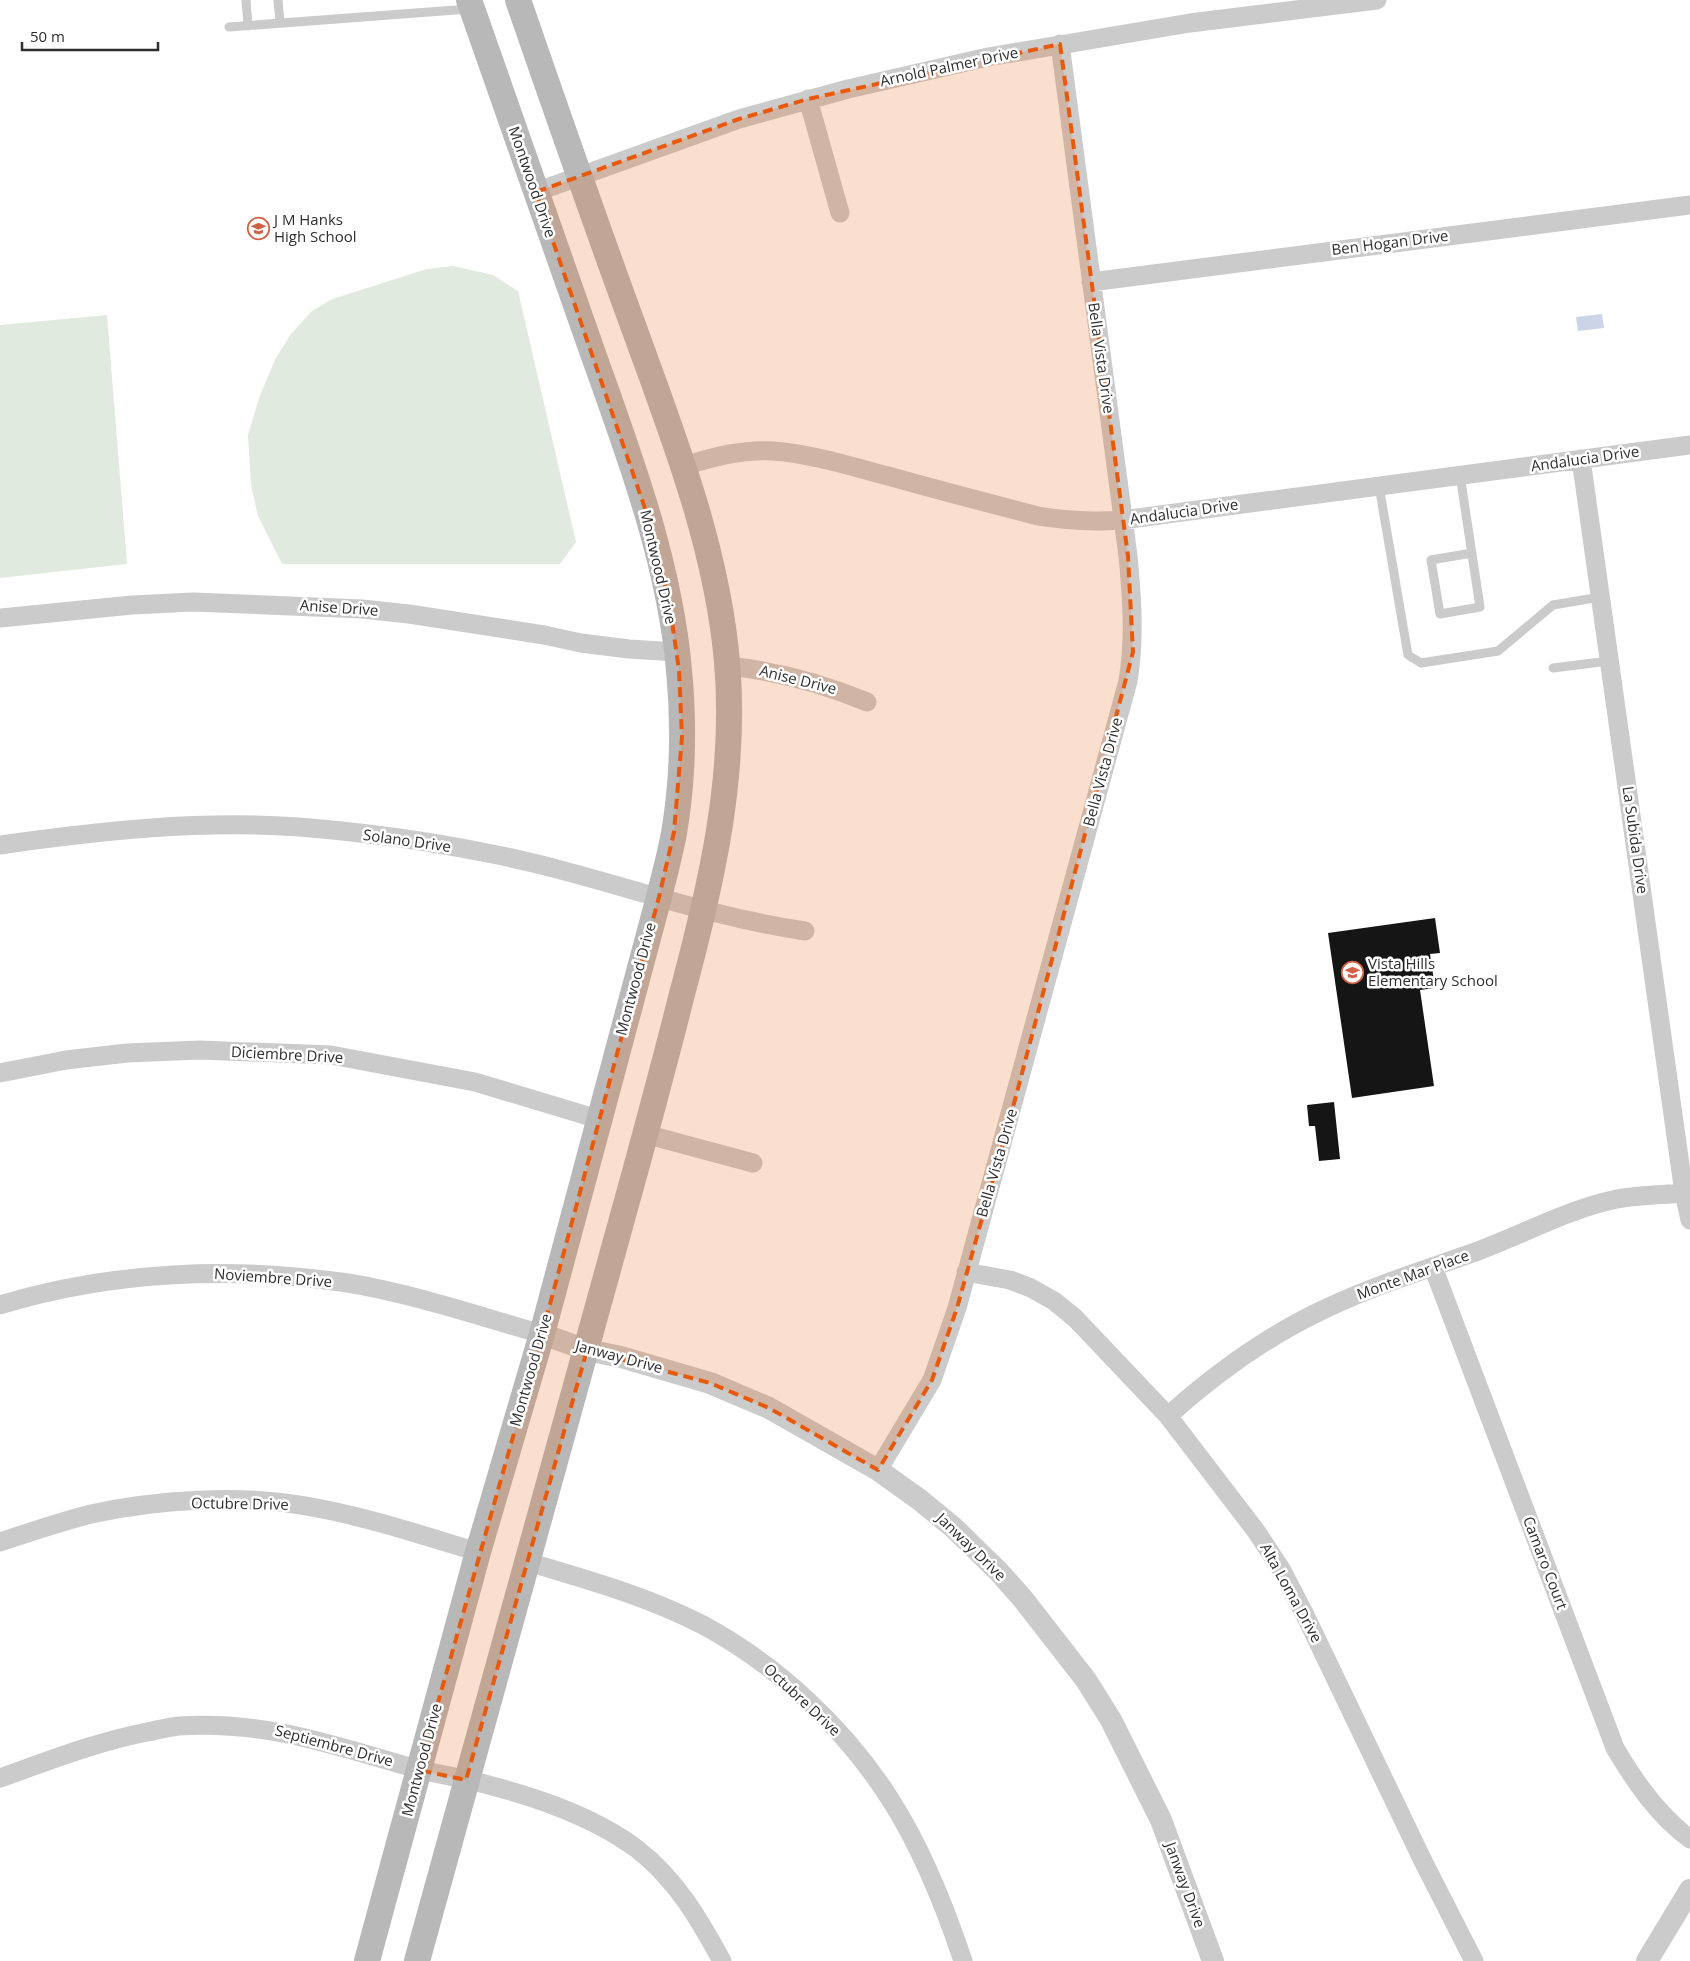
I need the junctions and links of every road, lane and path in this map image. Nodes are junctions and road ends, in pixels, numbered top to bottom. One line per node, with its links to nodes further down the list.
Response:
1 (246, 0): 7 (lane)
2 (278, 0): 6 (lane)
3 (518, 0): 11 (main road)
4 (1377, 0): 9 (street, Arnold Palmer Drive)
5 (470, 5): 6 (lane); 12 (main road, Montwood Drive)
6 (280, 24): 7 (lane)
7 (248, 26): 8 (lane)
8 (230, 27)
9 (1060, 44): 10 (street, Arnold Palmer Drive); 15 (street, Bella Vista Drive)
10 (808, 100): 11 (street, Arnold Palmer Drive); 14 (street)
11 (580, 178): 12 (street, Arnold Palmer Drive); 18 (main road)
12 (536, 192): 25 (main road, Montwood Drive)
13 (1690, 205): 15 (street, Ben Hogan Drive)
14 (840, 213)
15 (1091, 282): 21 (street, Bella Vista Drive)
16 (1690, 445): 17 (street, Andalucia Drive)
17 (1581, 459): 19 (street, Andalucia Drive); 23 (street, La Subida Drive)
18 (684, 466): 21 (street, Andalucia Drive); 27 (main road)
19 (1460, 475): 20 (street, Andalucia Drive); 22 (lane)
20 (1379, 486): 21 (street, Andalucia Drive); 23 (lane)
21 (1122, 520): 41 (street, Bella Vista Drive)
22 (1472, 553): 22 (lane)
23 (1600, 597): 26 (street, La Subida Drive)
24 (0, 618): 25 (street, Anise Drive)
25 (677, 652): 31 (main road, Montwood Drive)
26 (1609, 661): 28 (lane); 38 (street, La Subida Drive)
27 (728, 666): 29 (street, Anise Drive); 32 (main road)
28 (1553, 668)
29 (867, 702)
30 (0, 845): 31 (street, Solano Drive)
31 (659, 897): 32 (street, Solano Drive); 35 (main road, Montwood Drive)
32 (705, 910): 33 (street, Solano Drive); 36 (main road)
33 (805, 931)
34 (0, 1073): 35 (street, Diciembre Drive)
35 (598, 1119): 43 (main road, Montwood Drive)
36 (645, 1134): 37 (street); 44 (main road)
37 (754, 1163)
38 (1684, 1193): 39 (street, La Subida Drive); 40 (street, Monte Mar Place)
39 (1690, 1220)
40 (1433, 1267): 45 (street, Monte Mar Place); 53 (street, Camaro Court)
41 (966, 1272): 45 (street, Alta Loma Drive); 46 (street, Bella Vista Drive)
42 (0, 1305): 43 (street, Noviembre Drive)
43 (542, 1334): 44 (street, Janway Drive); 48 (main road, Montwood Drive)
44 (587, 1350): 46 (street, Janway Drive); 49 (main road)
45 (1168, 1416): 60 (street, Alta Loma Drive)
46 (878, 1470): 59 (street, Janway Drive)
47 (0, 1542): 48 (street, Octubre Drive)
48 (478, 1552): 50 (main road, Montwood Drive)
49 (528, 1562): 52 (main road); 58 (street, Octubre Drive)
50 (419, 1770): 51 (street, Septiembre Drive); 52 (street, Septiembre Drive); 55 (main road, Montwood Drive)
51 (0, 1778)
52 (466, 1780): 56 (main road); 57 (street, Septiembre Drive)
53 (1690, 1838)
54 (1690, 1890): 61 (street)
55 (367, 1961)
56 (417, 1961)
57 (722, 1961)
58 (963, 1961)
59 (1213, 1961)
60 (1474, 1961)
61 (1647, 1961)

